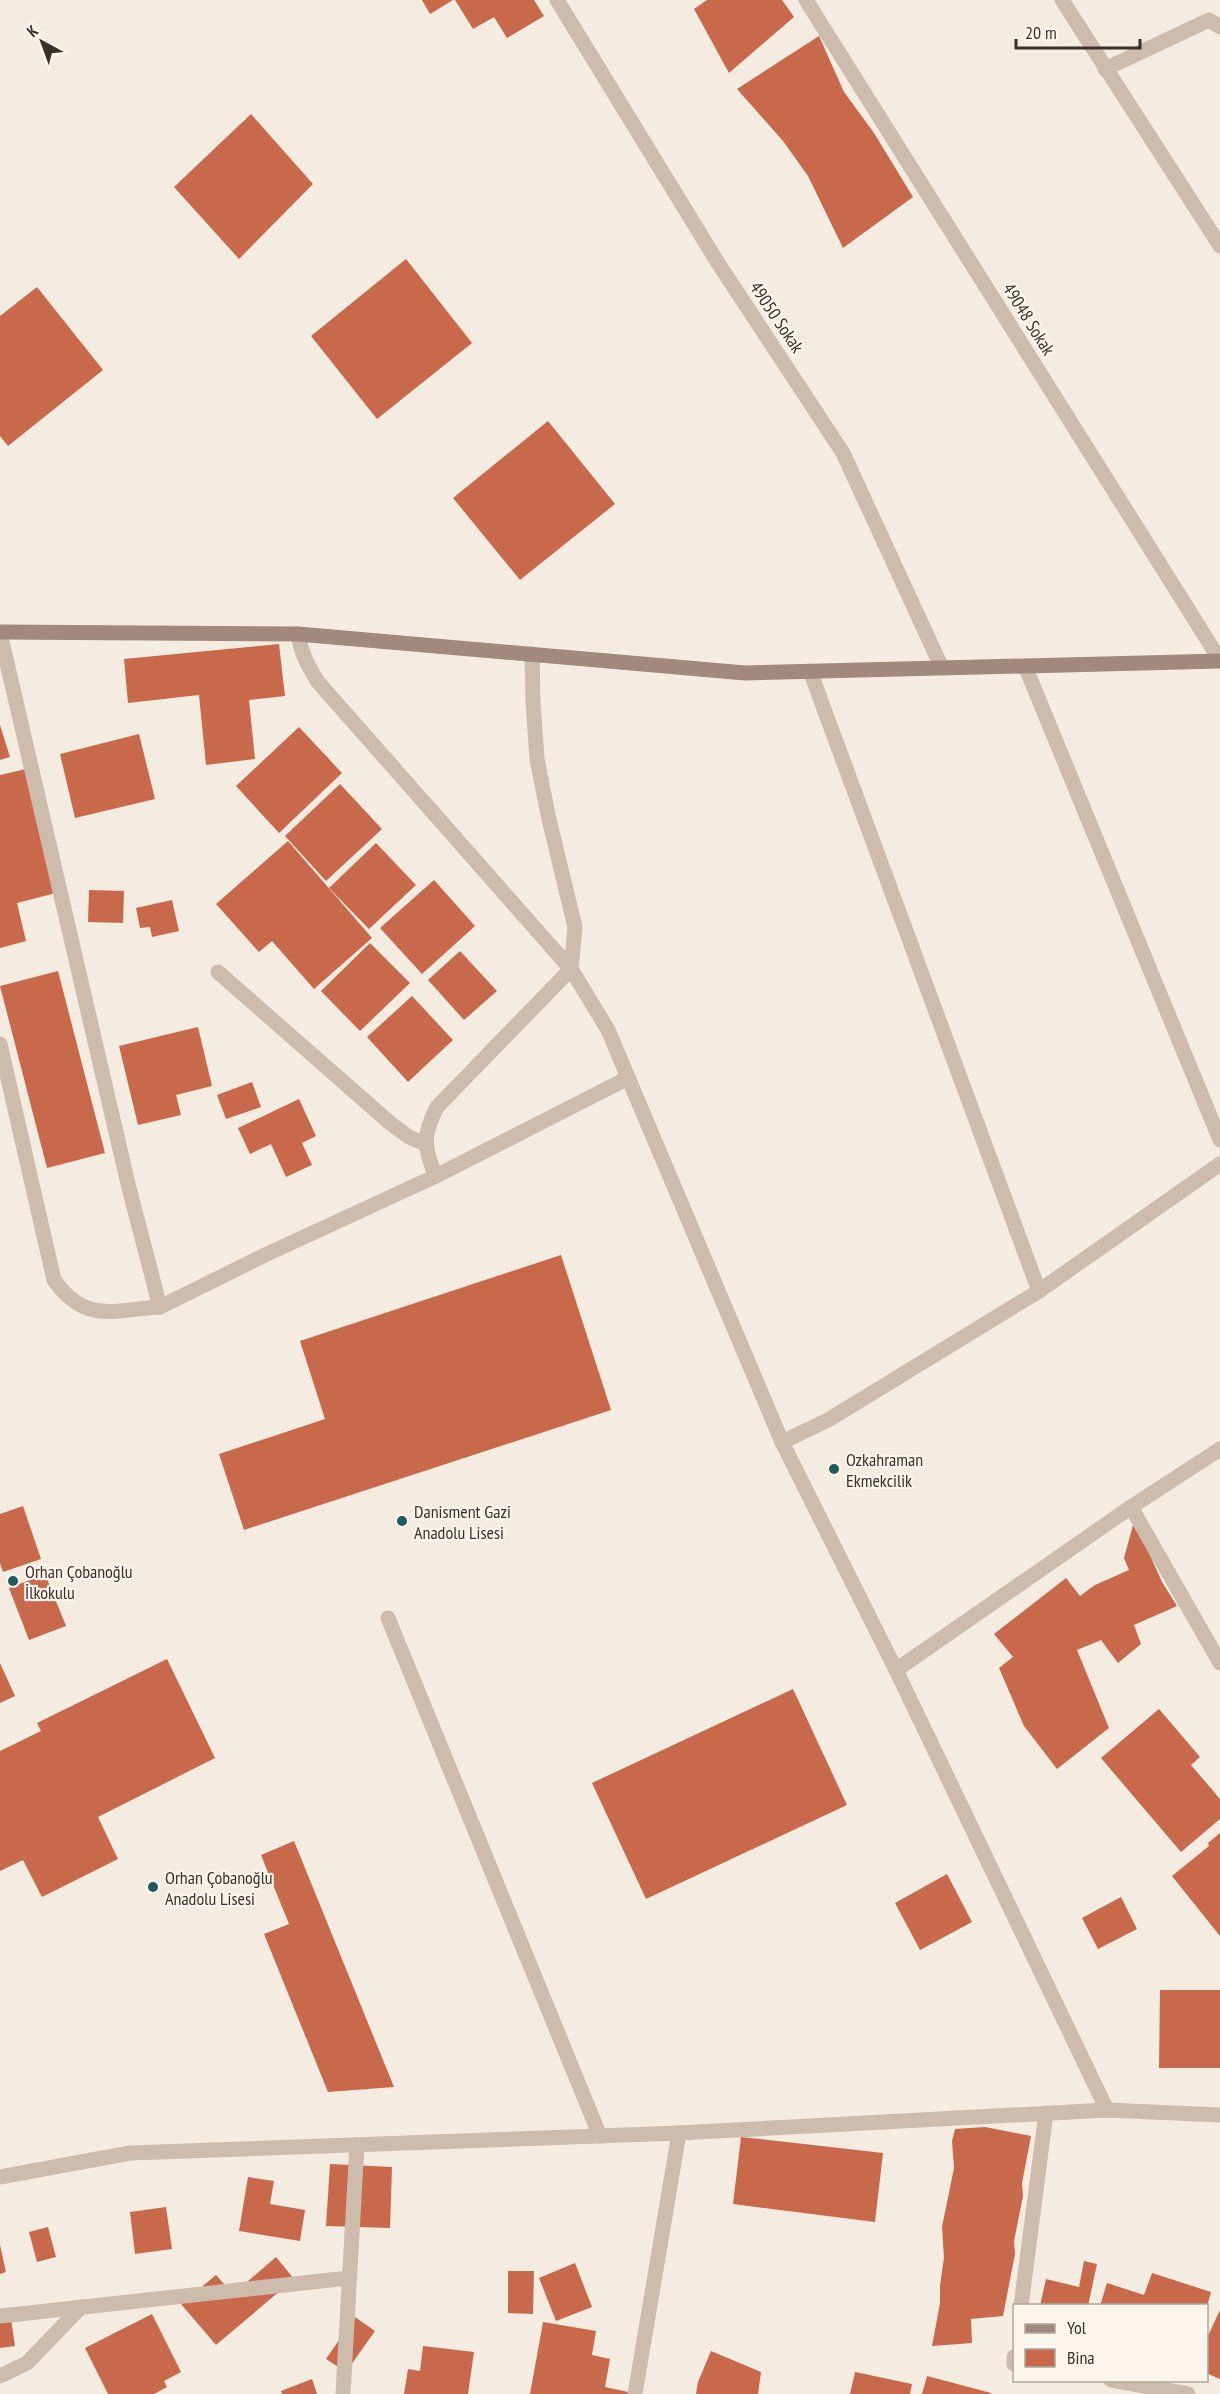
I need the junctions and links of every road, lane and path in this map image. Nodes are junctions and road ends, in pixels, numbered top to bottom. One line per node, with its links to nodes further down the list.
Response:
1 (557, 0): 12 (street, 49050 Sokak)
2 (806, 0): 10 (street, 49048 Sokak)
3 (1062, 0): 5 (street)
4 (1220, 27): 5 (street)
5 (1105, 69): 6 (street)
6 (1220, 246)
7 (0, 632): 8 (street); 23 (street)
8 (298, 634): 9 (street); 14 (street)
9 (532, 654): 13 (street); 14 (street)
10 (1220, 661): 11 (street)
11 (1025, 666): 12 (street); 18 (street)
12 (942, 668): 13 (street)
13 (810, 671): 22 (street)
14 (572, 969): 17 (street); 19 (street)
15 (218, 972): 19 (street)
16 (0, 1044): 23 (street)
17 (628, 1078): 21 (street); 24 (street)
18 (1220, 1140)
19 (425, 1144): 21 (street)
20 (1220, 1164): 22 (street)
21 (436, 1176): 23 (street)
22 (1040, 1291): 24 (street)
23 (160, 1307)
24 (782, 1442): 29 (street)
25 (1220, 1449): 26 (street)
26 (1131, 1507): 28 (street); 29 (street)
27 (388, 1618): 34 (street)
28 (1220, 1663)
29 (896, 1670): 30 (street)
30 (1107, 2110): 31 (street); 32 (street)
31 (1046, 2113): 33 (street); 38 (street)
32 (1220, 2115)
33 (679, 2133): 34 (street); 44 (street)
34 (600, 2136): 35 (street)
35 (357, 2145): 36 (street); 37 (street)
36 (0, 2177)
37 (349, 2278): 39 (street); 43 (street)
38 (1021, 2304)
39 (81, 2307): 40 (street); 41 (street)
40 (0, 2316)
41 (0, 2376)
42 (1122, 2382): 45 (street)
43 (343, 2394)
44 (635, 2394)
45 (1188, 2394)

